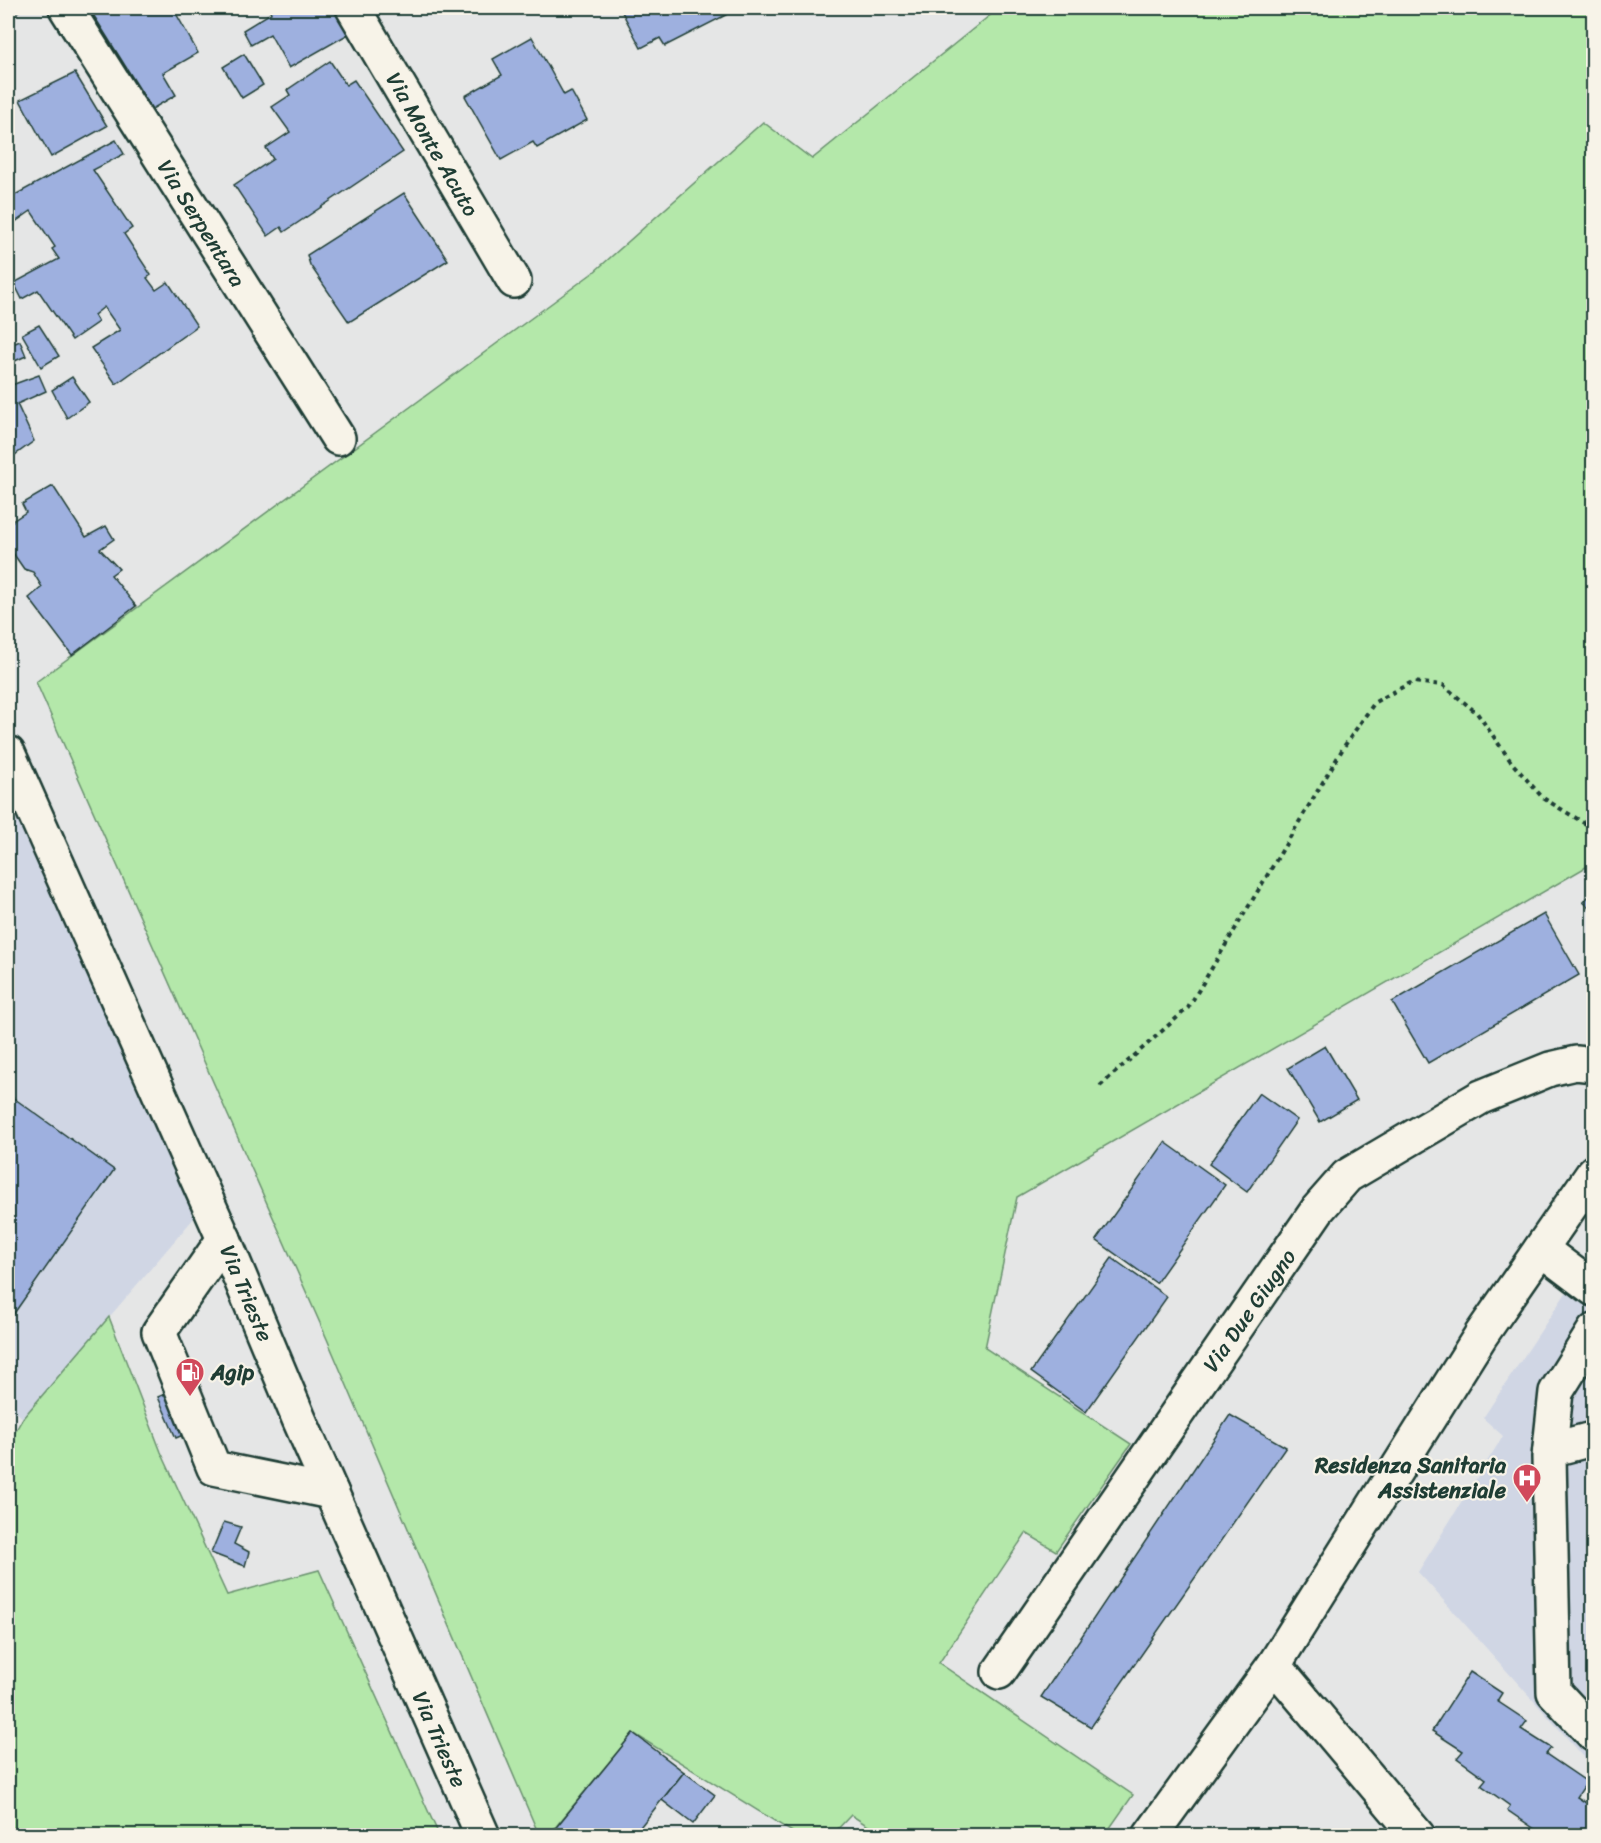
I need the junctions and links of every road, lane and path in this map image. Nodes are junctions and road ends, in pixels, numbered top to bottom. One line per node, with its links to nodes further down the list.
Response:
1 (66, 8): 4 (street, Via Serpentara)
2 (353, 8): 3 (street, Via Monte Acuto)
3 (514, 281)
4 (338, 438)
5 (10, 768): 10 (street, Via Trieste)
6 (1593, 829): 8 (path)
7 (1593, 1065): 18 (street, Via Due Giugno)
8 (1100, 1086)
9 (1593, 1172): 11 (street)
10 (224, 1239): 16 (street, Via Trieste); 16 (street)
11 (1540, 1249): 12 (street); 17 (street)
12 (1593, 1289)
13 (1593, 1331): 15 (street)
14 (1593, 1442): 15 (street)
15 (1550, 1450): 19 (street)
16 (331, 1492): 20 (street, Via Trieste)
17 (1274, 1665): 21 (street); 22 (street)
18 (999, 1672)
19 (1593, 1735)
20 (483, 1836)
21 (1150, 1836)
22 (1418, 1836)

